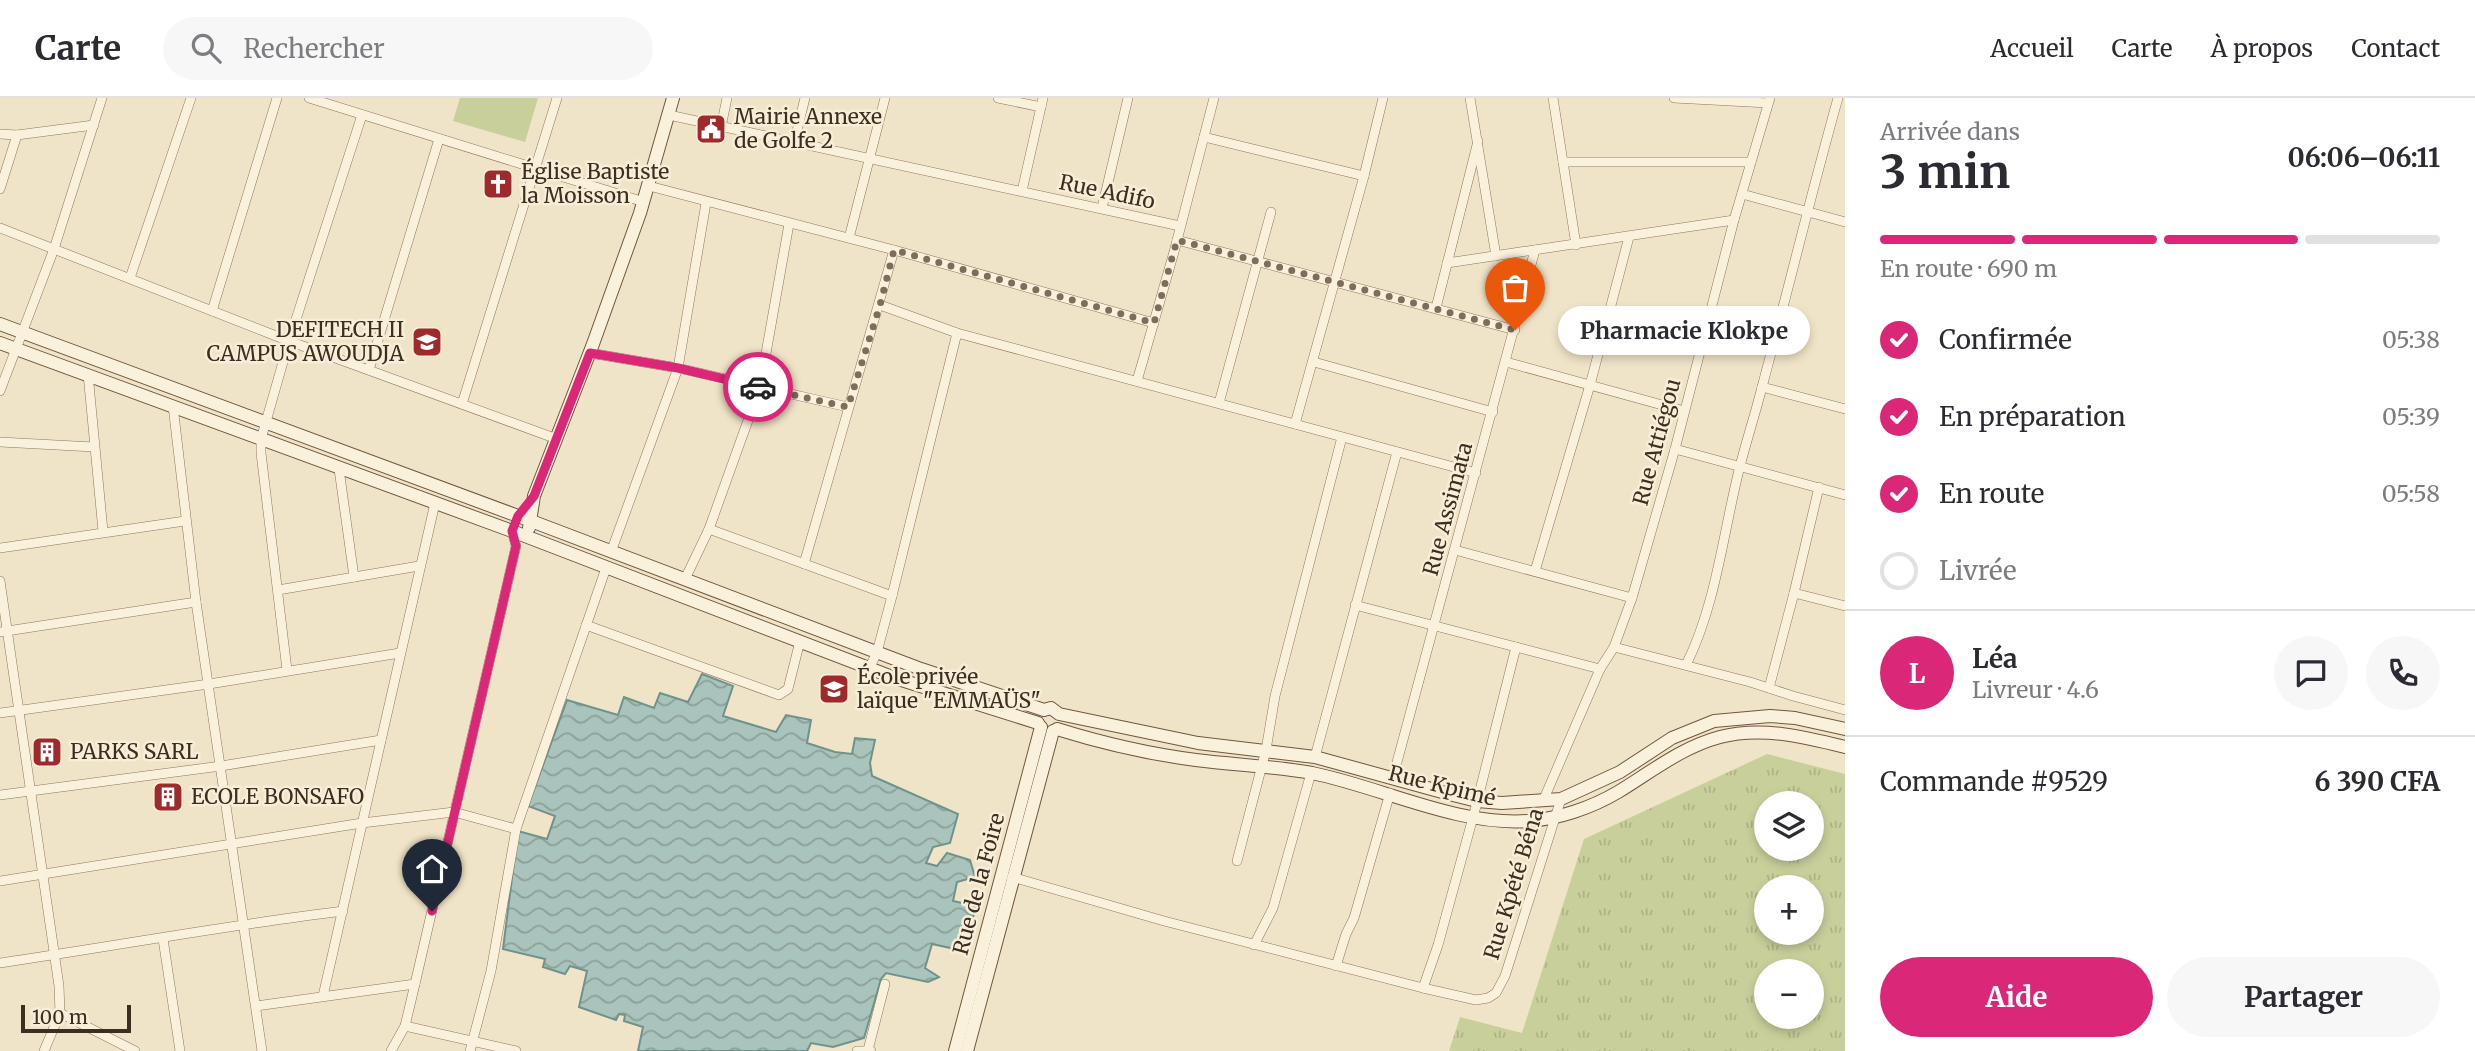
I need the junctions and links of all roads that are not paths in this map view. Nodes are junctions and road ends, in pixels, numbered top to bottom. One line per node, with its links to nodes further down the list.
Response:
1 (102, 98): 22 (street)
2 (191, 98): 59 (street)
3 (277, 98): 63 (street)
4 (309, 98): 21 (street)
5 (556, 98): 33 (street)
6 (673, 98): 20 (main road)
7 (727, 98): 23 (street)
8 (805, 98): 29 (street)
9 (885, 98): 30 (street)
10 (998, 98): 19 (street)
11 (1128, 98): 41 (street)
12 (1214, 98): 26 (street)
13 (1471, 98): 28 (street)
14 (1553, 98): 31 (street)
15 (1674, 98): 18 (street)
16 (1839, 98): 42 (street)
17 (1380, 99): 34 (street)
18 (1769, 100): 32 (street, Rue Attiégou)
19 (1042, 102): 37 (street)
20 (669, 115): 23 (street, Rue Adifo); 35 (main road)
21 (362, 116): 27 (street); 69 (street)
22 (94, 125): 25 (street); 53 (street)
23 (721, 127): 29 (street, Rue Adifo)
24 (0, 134): 25 (street)
25 (17, 135): 36 (street)
26 (1204, 137): 34 (street); 47 (street)
27 (439, 139): 33 (street); 76 (street)
28 (1478, 141): 56 (street); 58 (street)
29 (794, 143): 30 (street, Rue Adifo)
30 (869, 159): 37 (street, Rue Adifo); 50 (street)
31 (1563, 162): 32 (street); 52 (street)
32 (1751, 162): 38 (street, Rue Attiégou)
33 (535, 168): 39 (street); 84 (street)
34 (1364, 176): 60 (street)
35 (649, 186): 39 (main road); 40 (street)
36 (0, 188)
37 (1022, 191): 41 (street, Rue Adifo)
38 (1742, 194): 42 (street); 44 (street, Rue Attiégou)
39 (643, 202): 72 (main road)
40 (706, 203): 46 (street); 75 (street)
41 (1102, 208): 47 (street, Rue Adifo)
42 (1806, 211): 45 (street); 81 (street)
43 (1271, 212): 57 (street)
44 (1734, 220): 49 (street); 88 (street, Rue Attiégou)
45 (1845, 222)
46 (789, 224): 50 (street); 80 (street)
47 (1180, 226): 51 (street, Rue Adifo)
48 (0, 228): 53 (street)
49 (1629, 237): 52 (street); 79 (street)
50 (849, 238): 54 (street)
51 (1177, 240): 57 (street); 64 (street, Rue Adifo)
52 (1576, 245): 55 (street)
53 (54, 249): 59 (street); 67 (street)
54 (894, 250): 61 (street); 64 (street)
55 (1535, 250): 56 (street); 66 (street, Rue Assimata)
56 (1496, 256): 58 (street)
57 (1258, 260): 60 (street); 83 (street)
58 (1447, 263): 62 (street)
59 (130, 278): 63 (street)
60 (1335, 281): 62 (street); 73 (street)
61 (880, 305): 68 (street); 87 (street)
62 (1436, 308): 66 (street)
63 (212, 311): 69 (street)
64 (1154, 323): 78 (street, Rue Adifo)
65 (0, 324): 67 (main road)
66 (1515, 330): 74 (street, Rue Assimata)
67 (24, 333): 71 (street); 90 (main road)
68 (957, 333): 78 (street); 126 (street)
69 (289, 341): 76 (street); 90 (street)
70 (0, 343): 71 (main road, Rue Kpimé)
71 (17, 349): 77 (main road, Rue Kpimé); 82 (street)
72 (590, 353): 75 (street); 94 (main road)
73 (1314, 362): 89 (street); 91 (street)
74 (1506, 362): 79 (street); 89 (street, Rue Assimata)
75 (678, 368): 80 (street); 116 (street)
76 (369, 370): 84 (street)
77 (88, 374): 86 (main road, Rue Kpimé); 96 (street)
78 (1137, 381): 83 (street)
79 (1590, 385): 88 (street); 120 (street)
80 (760, 387): 87 (street); 109 (street)
81 (1762, 387): 85 (street); 99 (street)
82 (0, 391)
83 (1219, 403): 91 (street)
84 (462, 404): 94 (street)
85 (1844, 405)
86 (173, 406): 93 (main road, Rue Kpimé); 107 (street)
87 (848, 407): 117 (street)
88 (1685, 411): 97 (street, Rue Attiégou)
89 (1493, 412): 101 (street, Rue Assimata)
90 (265, 422): 93 (street); 106 (main road)
91 (1295, 424): 92 (street)
92 (1342, 437): 98 (street); 155 (street)
93 (261, 439): 100 (main road, Rue Kpimé); 124 (street)
94 (557, 439): 104 (main road)
95 (0, 442): 96 (street)
96 (94, 447): 110 (street)
97 (1675, 449): 99 (street); 127 (street, Rue Attiégou)
98 (1397, 452): 101 (street); 129 (street)
99 (1740, 467): 102 (street); 139 (street)
100 (340, 469): 105 (main road, Rue Kpimé); 121 (street)
101 (1476, 473): 115 (street, Rue Assimata)
102 (1819, 487): 103 (street); 125 (street)
103 (1845, 495)
104 (534, 496): 106 (main road); 108 (main road)
105 (435, 503): 111 (main road, Rue Kpimé); 118 (street)
106 (518, 516): 108 (main road); 111 (main road)
107 (185, 521): 110 (street); 128 (street)
108 (531, 522): 112 (main road); 116 (main road)
109 (709, 529): 117 (street); 122 (street)
110 (103, 531): 114 (street)
111 (512, 531): 112 (main road, Rue Kpimé); 113 (street)
112 (527, 537): 113 (street); 119 (main road, Rue Kpimé)
113 (516, 546): 167 (street)
114 (0, 548)
115 (1455, 550): 120 (street); 132 (street, Rue Assimata)
116 (611, 552): 122 (main road)
117 (804, 564): 126 (street)
118 (419, 566): 121 (street); 138 (street)
119 (606, 568): 131 (street); 134 (main road, Rue Kpimé)
120 (1535, 571): 127 (street)
121 (354, 577): 124 (street)
122 (685, 579): 137 (main road)
123 (0, 581): 133 (street)
124 (278, 590): 142 (street)
125 (1794, 593): 130 (street); 144 (street)
126 (892, 596): 137 (street)
127 (1632, 598): 135 (street, Rue Attiégou)
128 (196, 602): 133 (street); 143 (street)
129 (1354, 605): 132 (street); 156 (street)
130 (1845, 606)
131 (586, 625): 134 (street); 171 (street)
132 (1435, 627): 136 (street); 160 (street, Rue Assimata)
133 (4, 631): 145 (street)
134 (800, 641): 140 (main road, Rue Kpimé)
135 (1614, 647): 139 (street); 141 (street, Rue Attiégou)
136 (1516, 648): 141 (street); 165 (street)
137 (877, 652): 140 (street); 146 (main road)
138 (400, 653): 142 (street); 152 (street)
139 (1686, 665): 144 (street)
140 (870, 667): 150 (main road, Rue Kpimé)
141 (1600, 669): 166 (street, Rue Attiégou)
142 (287, 670): 143 (street)
143 (209, 684): 145 (street); 157 (street)
144 (1769, 688): 147 (street)
145 (20, 710): 148 (street); 161 (street)
146 (1044, 710): 149 (main road); 150 (main road)
147 (1845, 710)
148 (0, 713)
149 (1059, 714): 150 (main road); 155 (main road)
150 (1047, 727): 158 (main road, Rue Kpimé); 175 (main road); 200 (main road, Rue de la Foire)
151 (1839, 727): 153 (main road); 164 (main road, Rue Kpété Béna)
152 (381, 740): 157 (street); 170 (street)
153 (1826, 742): 154 (main road, Rue Kpimé); 169 (main road, Rue Kpimé)
154 (1845, 747)
155 (1265, 750): 156 (main road); 158 (street)
156 (1315, 757): 160 (main road)
157 (220, 766): 161 (street); 172 (street)
158 (1262, 766): 159 (main road, Rue Kpimé); 173 (street)
159 (1311, 773): 162 (main road, Rue Kpimé); 180 (street)
160 (1393, 777): 165 (main road)
161 (32, 791): 163 (street); 174 (street)
162 (1390, 793): 168 (main road, Rue Kpimé); 183 (street)
163 (0, 795)
164 (1561, 799): 166 (main road); 169 (street, Rue Kpété Béna)
165 (1477, 801): 166 (main road); 168 (street)
166 (1544, 801)
167 (454, 812): 170 (street); 171 (street); 184 (street)
168 (1473, 817): 169 (main road, Rue Kpimé); 186 (street)
169 (1555, 817): 186 (street, Rue Kpété Béna)
170 (362, 823): 172 (street); 177 (street)
171 (516, 829): 191 (street)
172 (232, 845): 174 (street); 178 (street)
173 (1237, 861)
174 (44, 875): 176 (street); 181 (street)
175 (1012, 877): 180 (street); 201 (main road)
176 (0, 881)
177 (344, 911): 178 (street); 187 (street)
178 (244, 923): 179 (street); 188 (street)
179 (163, 939): 181 (street); 194 (street)
180 (1254, 944): 183 (street)
181 (56, 955): 182 (street); 189 (street)
182 (0, 963)
183 (1336, 966): 186 (street)
184 (415, 984): 187 (street); 190 (street)
185 (885, 985): 199 (street)
186 (1423, 988)
187 (323, 996): 188 (street)
188 (256, 1006): 195 (street)
189 (60, 1013): 192 (street); 193 (street)
190 (405, 1026): 191 (street); 196 (street)
191 (472, 1046): 197 (street)
192 (44, 1051)
193 (135, 1051)
194 (180, 1051)
195 (262, 1051)
196 (391, 1051)
197 (516, 1051)
198 (857, 1051): 199 (street)
199 (869, 1051)
200 (955, 1051)
201 (967, 1051)

